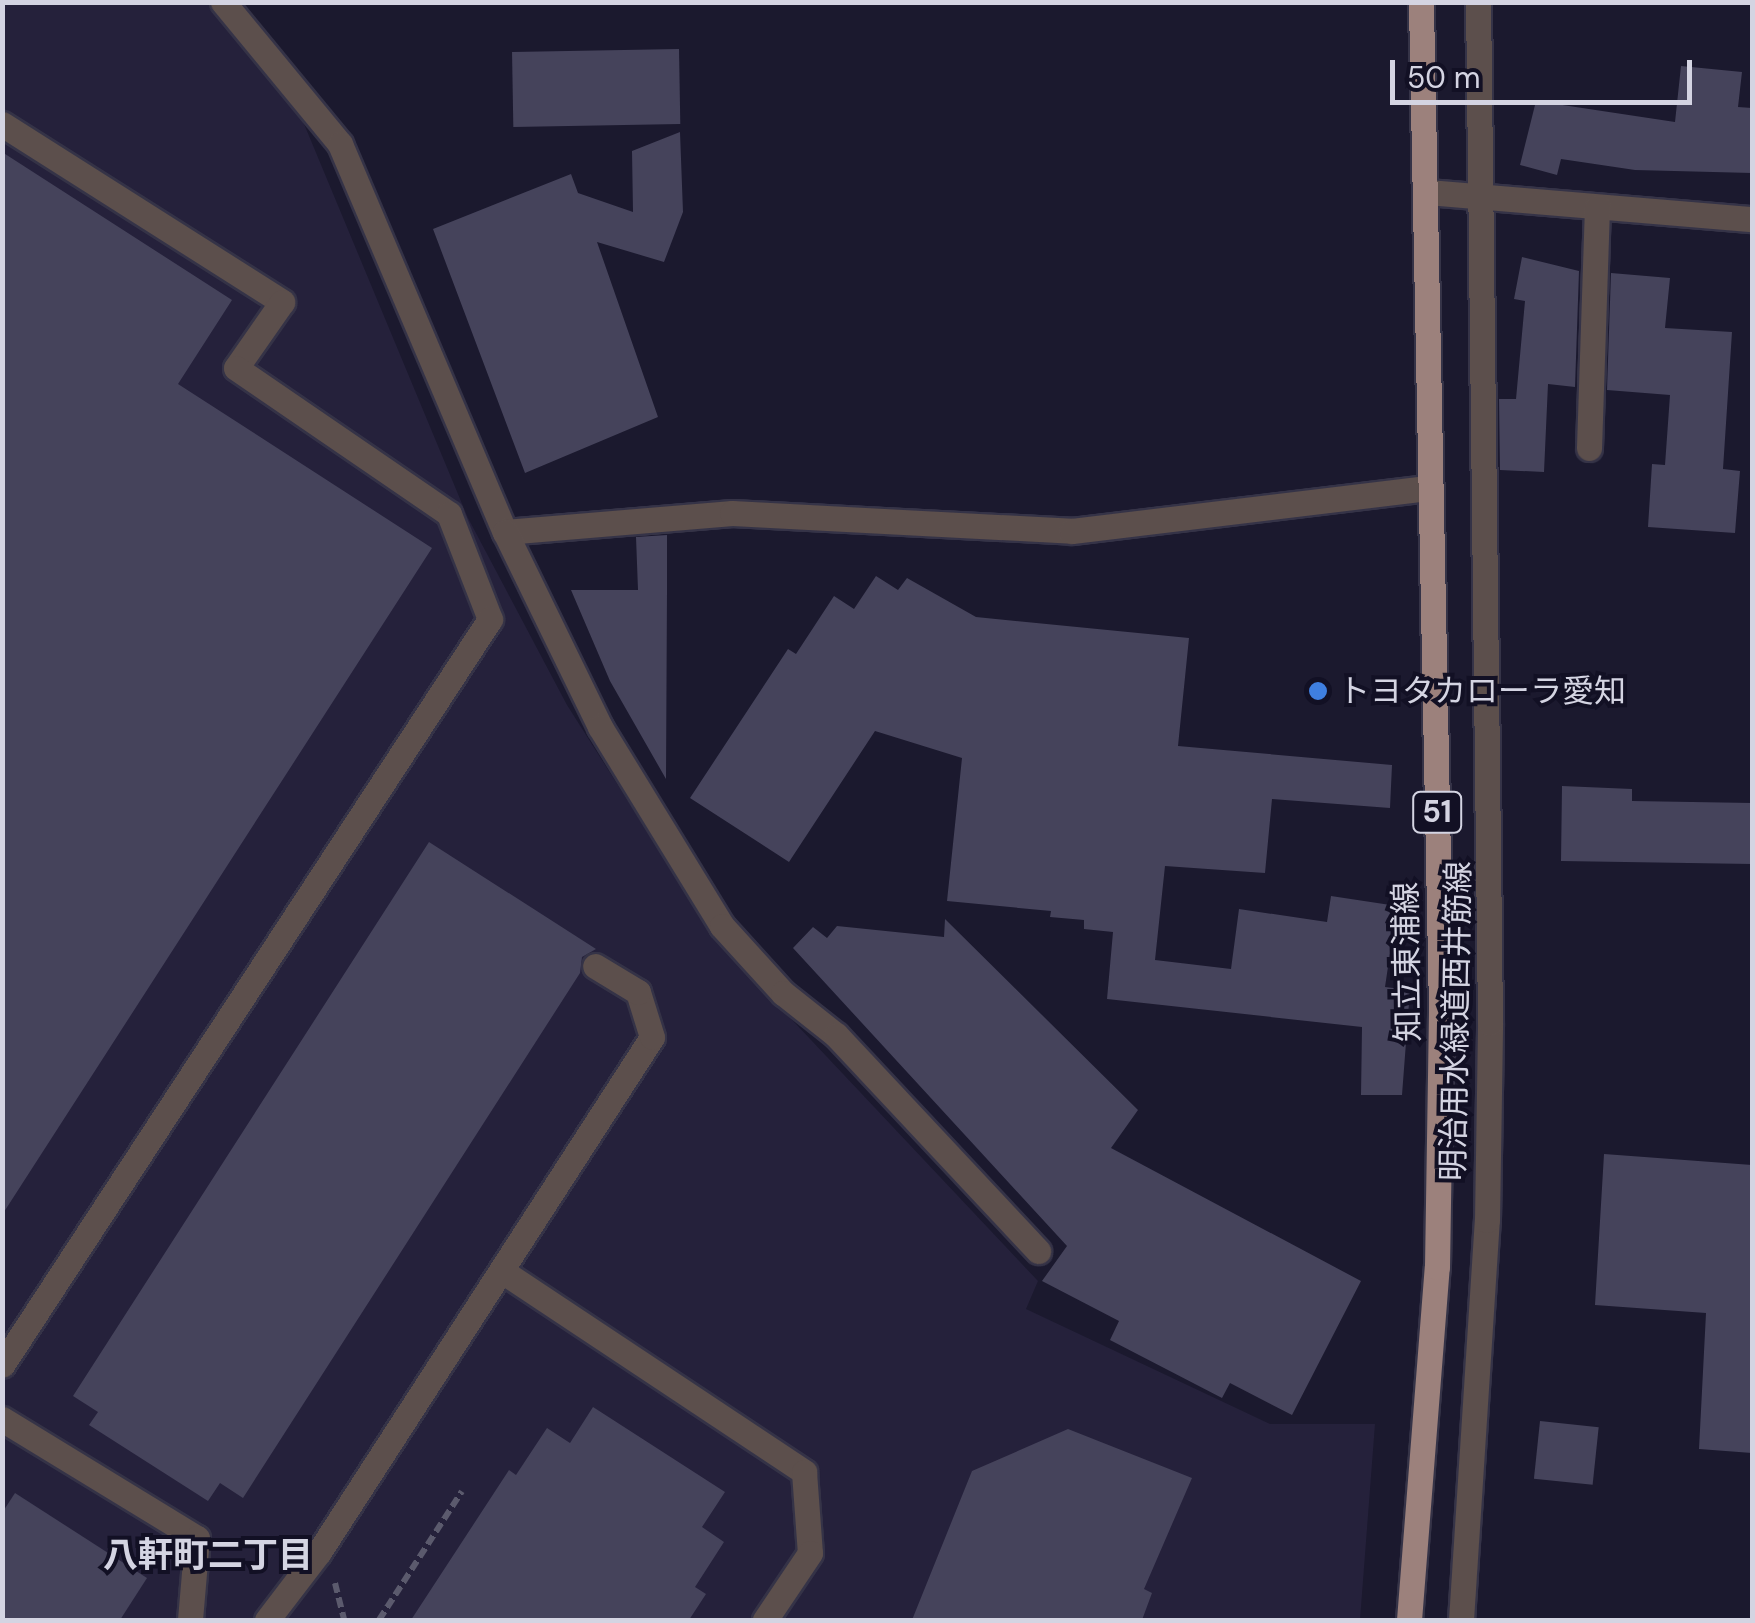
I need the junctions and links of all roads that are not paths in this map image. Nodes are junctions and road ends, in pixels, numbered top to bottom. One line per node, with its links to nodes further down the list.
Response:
1 (223, 2): 11 (street)
2 (1421, 2): 5 (main road, 知立東浦線 / 51)
3 (1478, 2): 6 (street, 明治用水緑道西井筋線)
4 (2, 124): 15 (street)
5 (1428, 192): 6 (street); 10 (main road, 知立東浦線 / 51)
6 (1476, 197): 7 (street); 21 (street, 明治用水緑道西井筋線)
7 (1598, 207): 8 (street); 9 (street)
8 (1752, 220)
9 (1588, 448)
10 (1428, 488): 11 (street); 20 (main road, 知立東浦線 / 51)
11 (505, 532): 13 (street)
12 (595, 966): 14 (street)
13 (1038, 1251)
14 (502, 1271): 18 (street); 19 (street)
15 (4, 1360)
16 (2, 1419): 17 (street)
17 (190, 1620)
18 (267, 1620)
19 (765, 1620)
20 (1409, 1620)
21 (1461, 1620)

